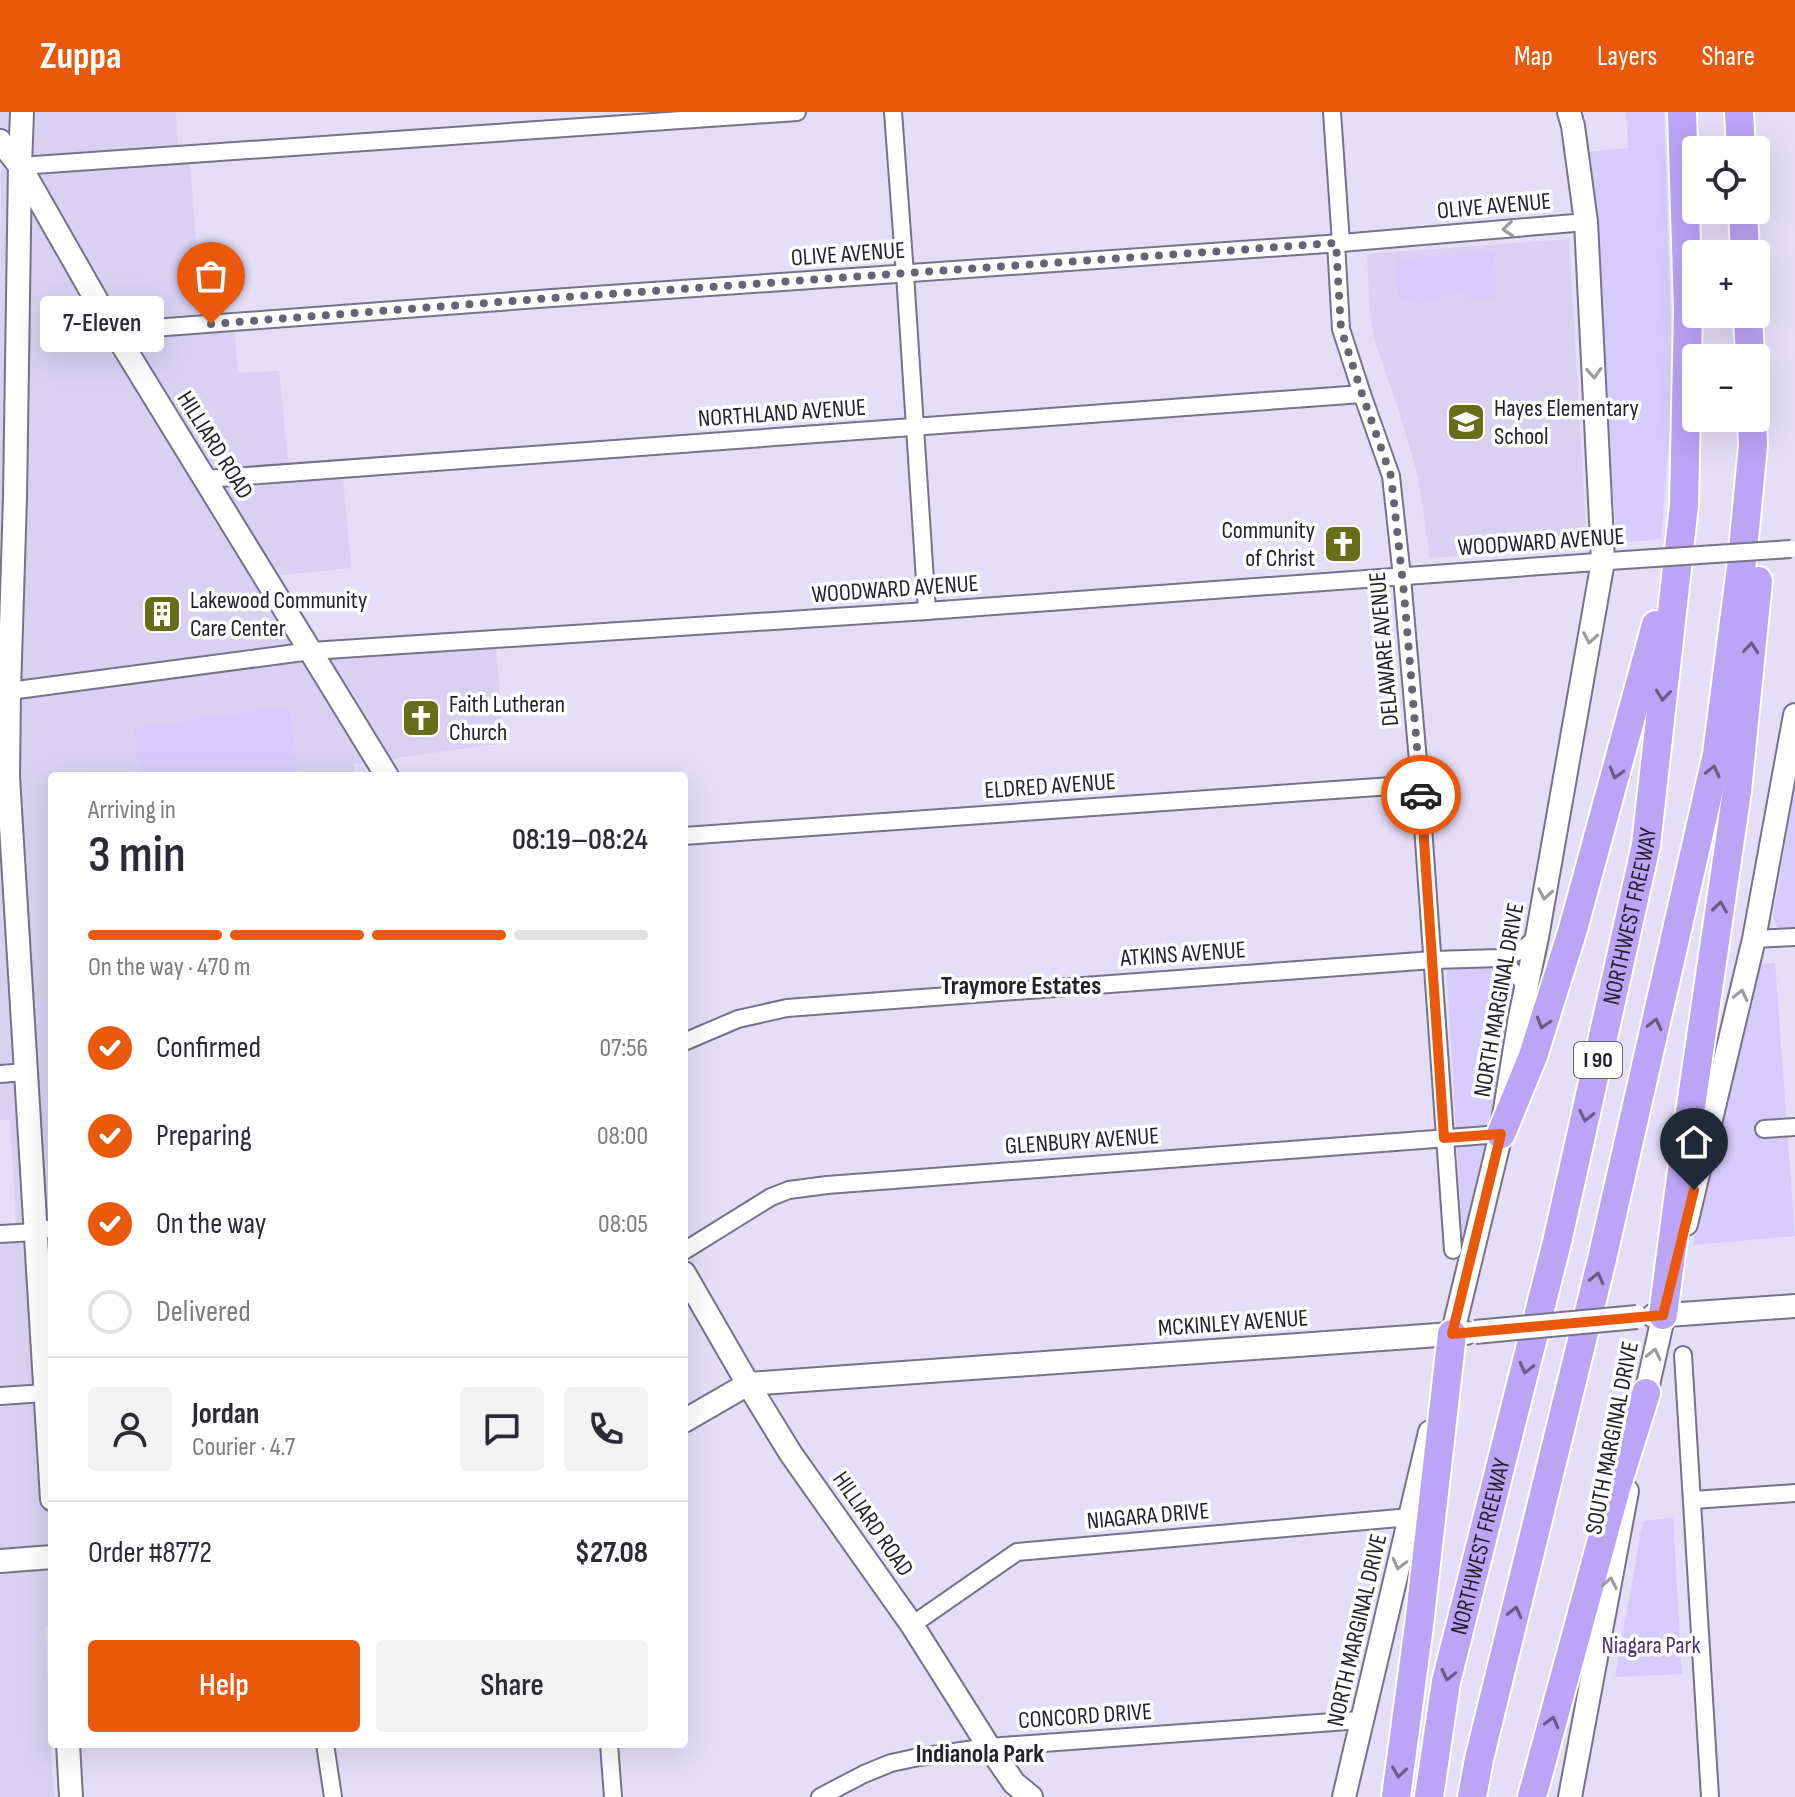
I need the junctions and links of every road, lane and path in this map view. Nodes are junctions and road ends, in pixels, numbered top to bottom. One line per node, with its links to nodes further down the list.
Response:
1 (22, 112): 11 (main road)
2 (797, 112): 8 (street)
3 (893, 112): 15 (street)
4 (1332, 112): 14 (street, DELAWARE AVENUE)
5 (1569, 112): 12 (main road, NORTH MARGINAL DRIVE)
6 (1682, 112): 13 (highway, NORTHWEST FREEWAY / I 90)
7 (1739, 112): 9 (highway)
8 (662, 116): 11 (street)
9 (1740, 136)
10 (0, 141): 11 (main road, HILLIARD ROAD)
11 (20, 166): 16 (main road); 19 (main road, HILLIARD ROAD)
12 (1586, 222): 14 (street, OLIVE AVENUE, one-way to 14); 27 (main road, NORTH MARGINAL DRIVE, one-way to 27)
13 (1686, 240)
14 (1339, 243): 15 (street, OLIVE AVENUE); 20 (street, DELAWARE AVENUE)
15 (905, 274): 19 (street, OLIVE AVENUE); 21 (street)
16 (9, 299): 25 (main road)
17 (1687, 328): 48 (highway, one-way to 48)
18 (1688, 328): 83 (highway, NORTHWEST FREEWAY / I 90, one-way to 83)
19 (114, 331): 24 (main road, HILLIARD ROAD)
20 (1362, 394): 21 (street, NORTHLAND AVENUE); 28 (street, DELAWARE AVENUE)
21 (915, 427): 24 (street, NORTHLAND AVENUE); 29 (street)
22 (1753, 432): 56 (highway, one-way to 22)
23 (1753, 432): 84 (highway, NORTHWEST FREEWAY / I 90, one-way to 23)
24 (205, 479): 30 (main road, HILLIARD ROAD)
25 (8, 498): 31 (main road)
26 (1793, 549): 27 (street, WOODWARD AVENUE, bridge)
27 (1613, 561): 28 (street, WOODWARD AVENUE); 37 (main road, NORTH MARGINAL DRIVE, one-way to 37)
28 (1402, 577): 29 (street, WOODWARD AVENUE); 34 (street, DELAWARE AVENUE)
29 (927, 611): 30 (street, WOODWARD AVENUE)
30 (311, 651): 31 (street, WOODWARD AVENUE); 33 (main road, HILLIARD ROAD)
31 (4, 692): 36 (main road)
32 (1795, 715): 39 (main road, SOUTH MARGINAL DRIVE)
33 (385, 772)
34 (1420, 784): 35 (street, ELDRED AVENUE); 41 (street, DELAWARE AVENUE)
35 (688, 836)
36 (7, 893): 44 (main road)
37 (1537, 937): 40 (street, ATKINS AVENUE); 42 (main road, NORTH MARGINAL DRIVE)
38 (1795, 937): 39 (street)
39 (1754, 939): 56 (main road, SOUTH MARGINAL DRIVE, one-way to 39)
40 (1500, 958): 41 (street, ATKINS AVENUE); 42 (street)
41 (1433, 960): 43 (street, ATKINS AVENUE); 49 (street, DELAWARE AVENUE)
42 (1526, 985): 48 (main road, NORTH MARGINAL DRIVE)
43 (688, 1040)
44 (25, 1072): 45 (street); 50 (main road)
45 (0, 1074)
46 (1795, 1127): 47 (street)
47 (1764, 1129)
48 (1501, 1134): 49 (street, GLENBURY AVENUE); 57 (main road, NORTH MARGINAL DRIVE)
49 (1444, 1138): 52 (street, GLENBURY AVENUE); 53 (street, DELAWARE AVENUE)
50 (44, 1230): 51 (street); 60 (main road)
51 (0, 1234)
52 (688, 1249)
53 (1453, 1250)
54 (688, 1280): 59 (main road, HILLIARD ROAD)
55 (1795, 1306): 56 (main road, MCKINLEY AVENUE)
56 (1650, 1316): 57 (main road, MCKINLEY AVENUE, bridge); 61 (main road, SOUTH MARGINAL DRIVE, one-way to 56)
57 (1464, 1333): 59 (main road, MCKINLEY AVENUE); 67 (main road, NORTH MARGINAL DRIVE); 82 (highway, one-way to 82)
58 (1683, 1355): 66 (street)
59 (748, 1384): 63 (main road, MCKINLEY AVENUE); 70 (main road, HILLIARD ROAD)
60 (45, 1393): 62 (street); 64 (main road)
61 (1646, 1393): 85 (highway, one-way to 61); 86 (main road, SOUTH MARGINAL DRIVE, one-way to 61)
62 (0, 1396)
63 (688, 1419)
64 (48, 1438)
65 (1795, 1493): 66 (street)
66 (1693, 1500): 87 (street)
67 (1410, 1517): 70 (street, NIAGARA DRIVE); 71 (main road, NORTH MARGINAL DRIVE, one-way to 71)
68 (48, 1557): 69 (main road)
69 (0, 1561)
70 (912, 1625): 72 (main road, HILLIARD ROAD)
71 (1361, 1720): 72 (street, CONCORD DRIVE); 81 (main road, NORTH MARGINAL DRIVE)
72 (989, 1747): 79 (street, CONCORD DRIVE); 80 (main road, HILLIARD ROAD)
73 (68, 1748): 76 (main road)
74 (326, 1748): 77 (street)
75 (609, 1748): 78 (street)
76 (71, 1797)
77 (333, 1797)
78 (613, 1797)
79 (820, 1797)
80 (1031, 1797)
81 (1344, 1797)
82 (1396, 1797)
83 (1429, 1797)
84 (1472, 1797)
85 (1532, 1797)
86 (1570, 1797)
87 (1710, 1797)

